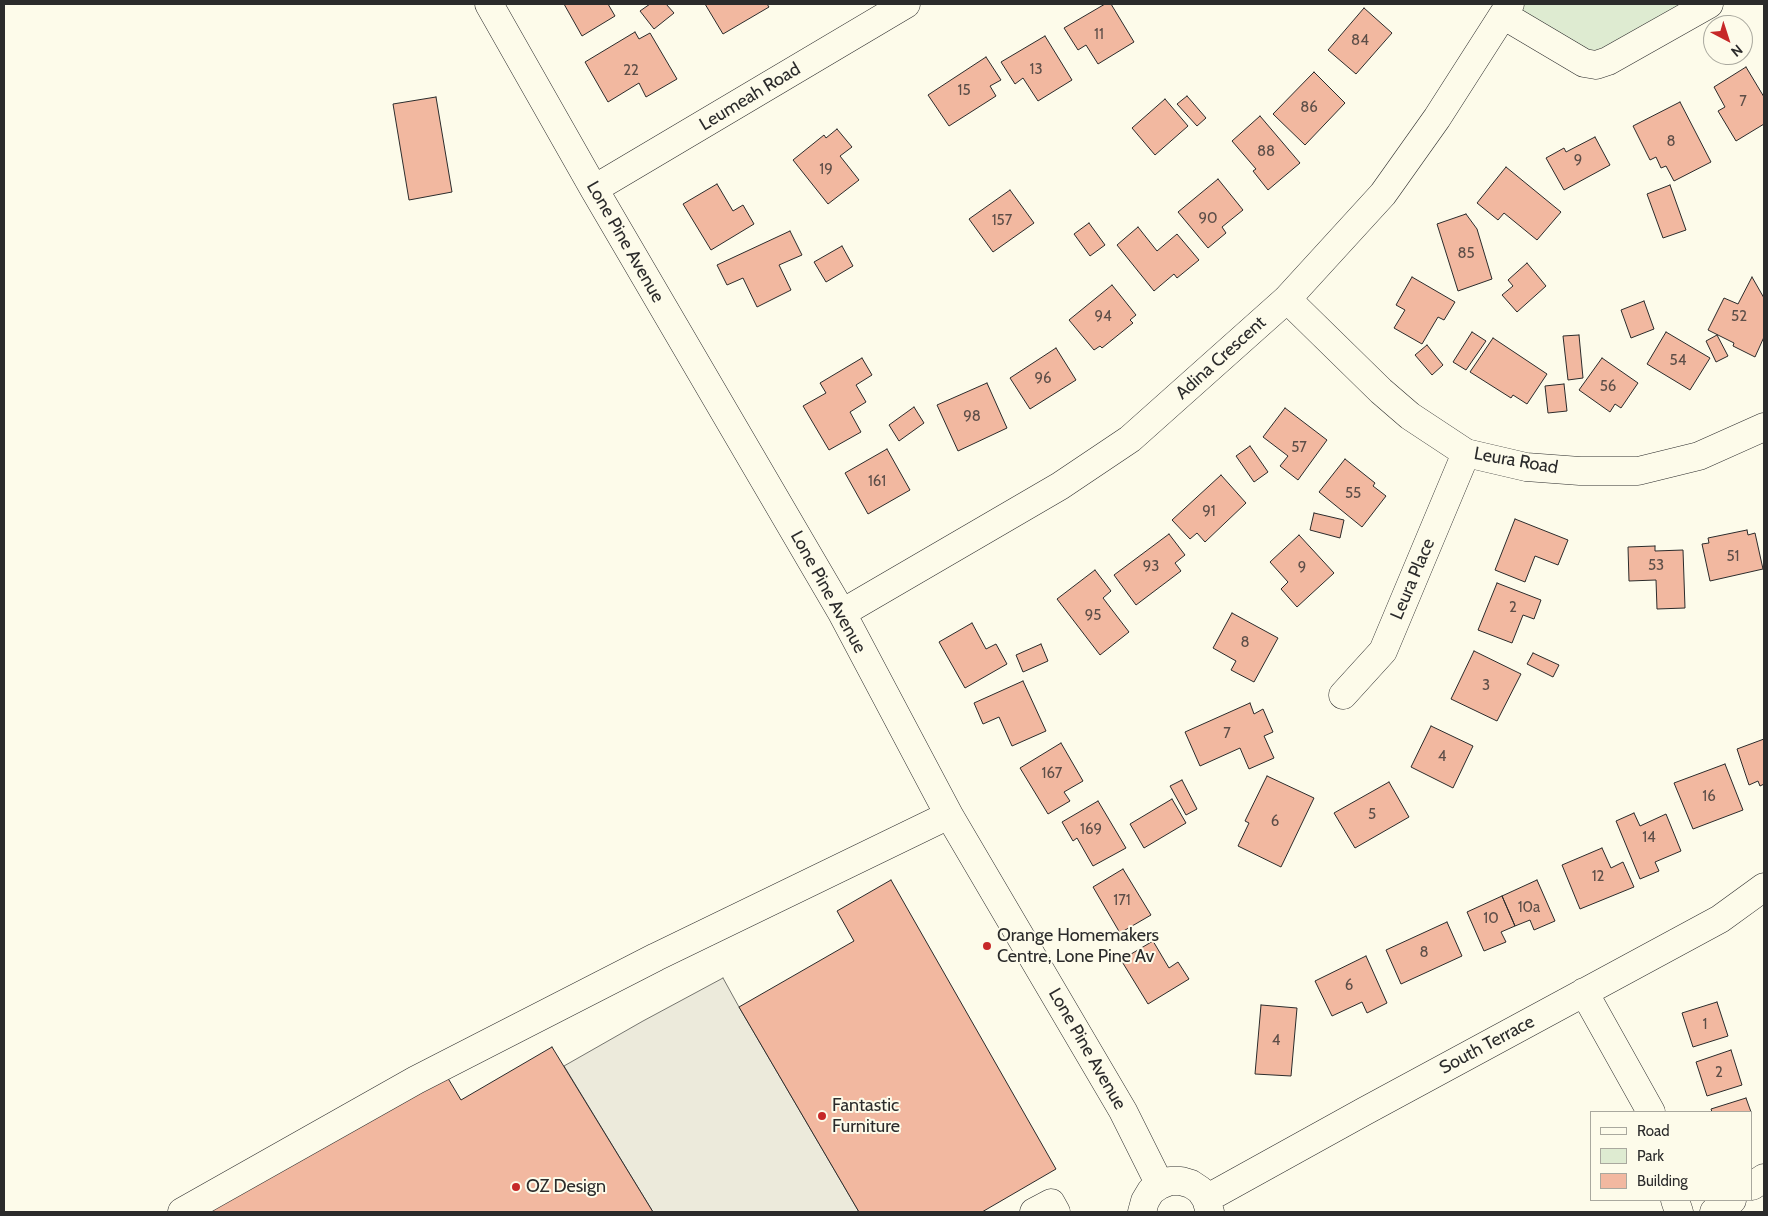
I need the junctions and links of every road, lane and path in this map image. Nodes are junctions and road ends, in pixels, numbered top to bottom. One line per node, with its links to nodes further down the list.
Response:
1 (490, 4): 5 (street, Lone Pine Avenue)
2 (906, 4): 5 (street, Leumeah Road)
3 (1709, 4): 4 (street)
4 (1506, 9): 6 (street, Adina Crescent)
5 (594, 189): 9 (street, Lone Pine Avenue)
6 (1287, 299): 8 (street, Leura Road); 9 (street, Adina Crescent)
7 (1764, 427): 8 (street, Leura Road)
8 (1466, 453): 10 (street, Leura Place)
9 (842, 613): 11 (street, Lone Pine Avenue)
10 (1343, 695)
11 (949, 814): 16 (street, Lone Pine Avenue); 20 (street)
12 (1764, 886): 13 (street, South Terrace)
13 (1584, 992): 14 (street); 19 (street, South Terrace)
14 (1650, 1111)
15 (1764, 1178): 17 (street)
16 (1160, 1185): 19 (street); 23 (street)
17 (1753, 1185)
18 (1730, 1201): 24 (street)
19 (1208, 1205)
20 (182, 1212)
21 (1034, 1212): 22 (street)
22 (1056, 1212)
23 (1142, 1212)
24 (1714, 1212)

